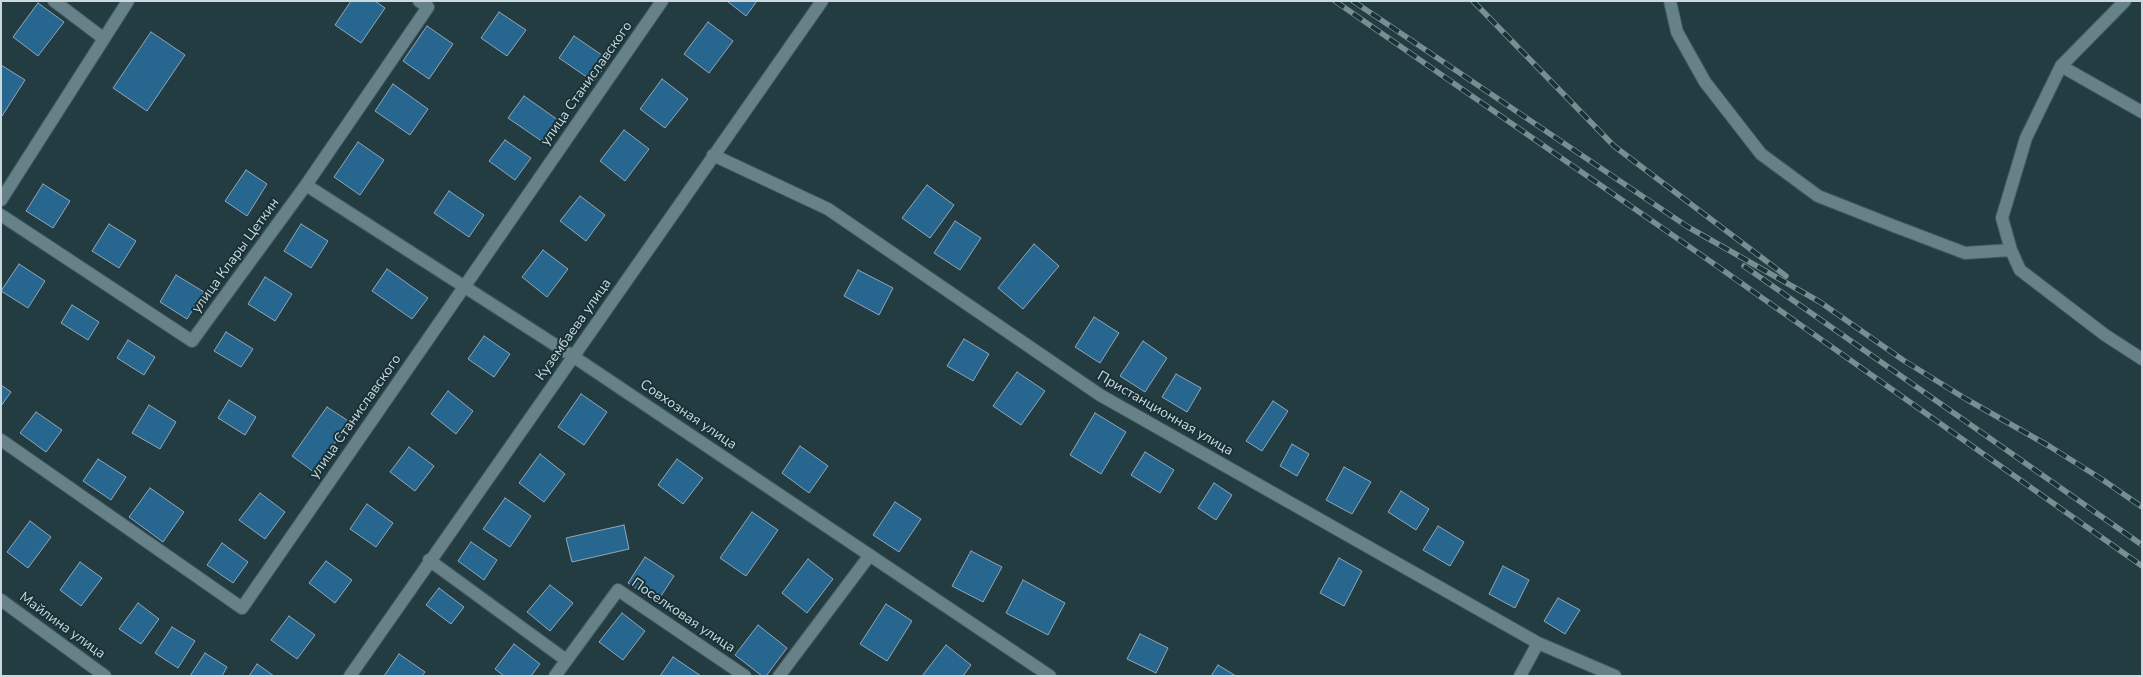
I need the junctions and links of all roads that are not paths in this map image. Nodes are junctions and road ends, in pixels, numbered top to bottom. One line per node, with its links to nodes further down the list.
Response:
1 (54, 1): 8 (street)
2 (128, 1): 8 (street)
3 (420, 1): 12 (street, улица Клары Цеткин)
4 (662, 1): 16 (street, улица Станиславского)
5 (822, 1): 11 (street, Кузембаева улица)
6 (1670, 1): 15 (street)
7 (2125, 1): 9 (street)
8 (103, 38): 13 (street)
9 (2061, 66): 10 (street); 15 (street)
10 (2142, 112)
11 (713, 155): 17 (street, Кузембаева улица); 23 (street, Пристанционная улица)
12 (306, 185): 14 (street, улица Клары Цеткин); 16 (street, Совхозная улица)
13 (1, 200)
14 (1, 215)
15 (2012, 250): 18 (street)
16 (464, 287): 17 (street, Совхозная улица); 19 (street, улица Станиславского)
17 (574, 357): 20 (street, Совхозная улица); 21 (street, Кузембаева улица)
18 (2142, 359)
19 (1, 440)
20 (870, 555): 29 (street); 30 (street, Совхозная улица)
21 (429, 560): 24 (street); 26 (street, Кузембаева улица)
22 (1, 600): 25 (street, Майлина улица)
23 (1538, 643): 31 (street); 32 (street, Пристанционная улица)
24 (566, 660): 27 (street, Поселковая улица); 28 (street, Поселковая улица)
25 (105, 676)
26 (350, 676)
27 (555, 676)
28 (745, 676)
29 (779, 676)
30 (1050, 676)
31 (1520, 676)
32 (1615, 676)

